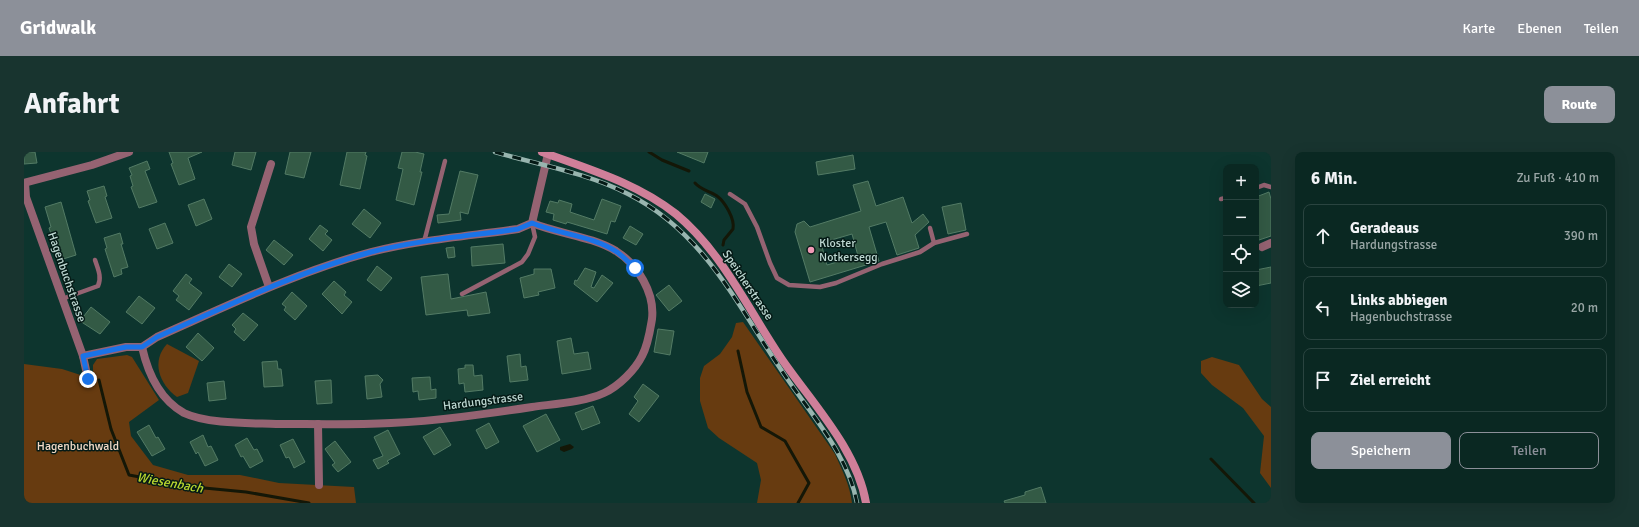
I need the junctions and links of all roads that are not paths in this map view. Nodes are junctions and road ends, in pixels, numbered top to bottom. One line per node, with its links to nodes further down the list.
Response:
1 (129, 152): 5 (street)
2 (545, 153): 9 (street); 25 (main road, Speicherstrasse)
3 (445, 160): 12 (lane)
4 (271, 164): 17 (street)
5 (24, 182): 19 (street, Hagenbuchstrasse)
6 (1259, 187): 7 (lane)
7 (1271, 187)
8 (730, 194): 13 (lane)
9 (532, 223): 12 (street); 18 (lane); 23 (street, Hardungstrasse)
10 (930, 228): 13 (lane)
11 (967, 234): 13 (lane)
12 (424, 243): 17 (street)
13 (934, 243)
14 (1271, 243): 15 (street)
15 (1259, 247)
16 (95, 260): 19 (lane)
17 (269, 287): 20 (street)
18 (462, 294)
19 (62, 299): 21 (street, Hagenbuchstrasse)
20 (142, 347): 21 (street); 23 (street, Hardungstrasse)
21 (83, 356): 22 (street, Hagenbuchstrasse)
22 (88, 379)
23 (318, 424): 24 (street)
24 (319, 485)
25 (866, 503)

